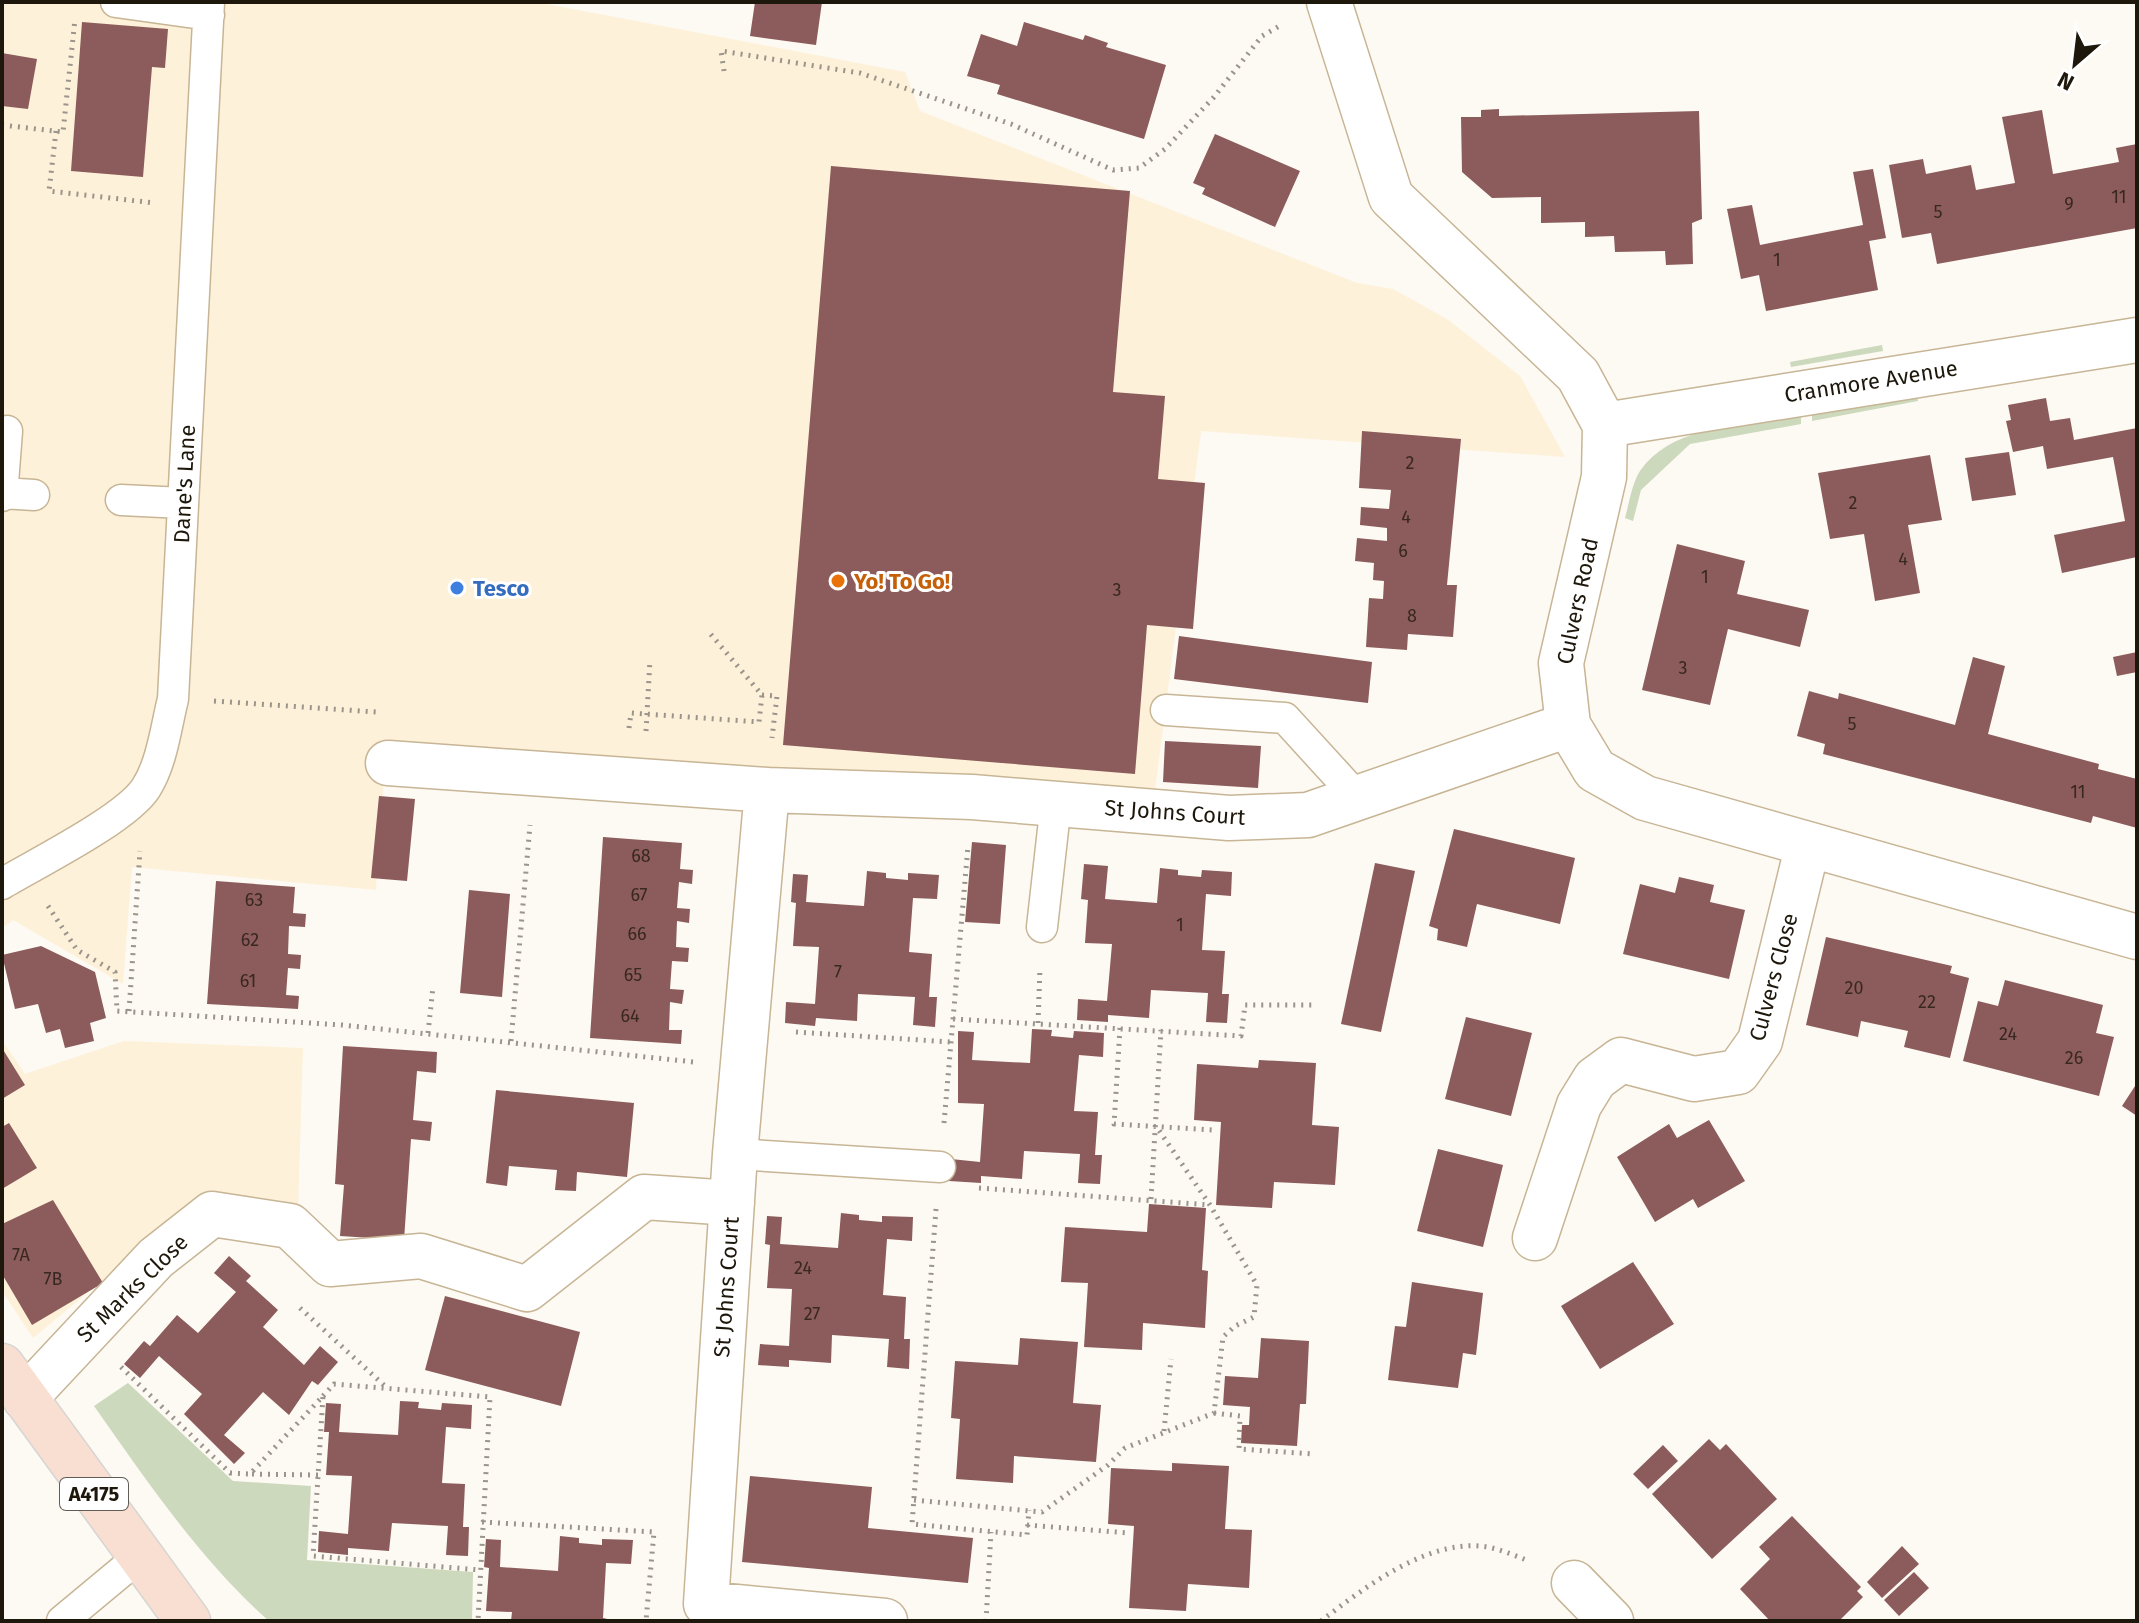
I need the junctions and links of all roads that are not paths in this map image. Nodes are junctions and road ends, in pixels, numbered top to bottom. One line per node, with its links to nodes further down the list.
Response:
1 (116, 2): 3 (lane)
2 (1329, 2): 5 (street, Culvers Road)
3 (209, 8): 10 (lane, Dane's Lane)
4 (2137, 340): 5 (street, Cranmore Avenue)
5 (1605, 425): 12 (street, Culvers Road)
6 (7, 431): 7 (lane)
7 (2, 494): 8 (lane)
8 (34, 495)
9 (121, 500): 10 (lane)
10 (183, 503): 18 (lane, Dane's Lane)
11 (1166, 710): 15 (lane)
12 (1568, 725): 15 (street, St Johns Court); 17 (street, Culvers Road)
13 (388, 763): 14 (street, St Johns Court)
14 (767, 790): 16 (street, St Johns Court); 21 (street, St Johns Court)
15 (1358, 798): 16 (street, St Johns Court)
16 (1056, 803): 19 (lane)
17 (1808, 844): 20 (street, Culvers Road); 24 (street, Culvers Close)
18 (14, 878)
19 (1042, 927)
20 (2137, 937)
21 (735, 1154): 22 (lane); 23 (street, St Johns Court)
22 (939, 1176)
23 (732, 1203): 25 (street, St Marks Close); 30 (street, St Johns Court)
24 (1535, 1238)
25 (13, 1382): 26 (main road, A4175)
26 (139, 1557): 28 (lane); 29 (main road, A4175)
27 (1574, 1583): 31 (street)
28 (62, 1621)
29 (188, 1621)
30 (885, 1621)
31 (1611, 1621)

